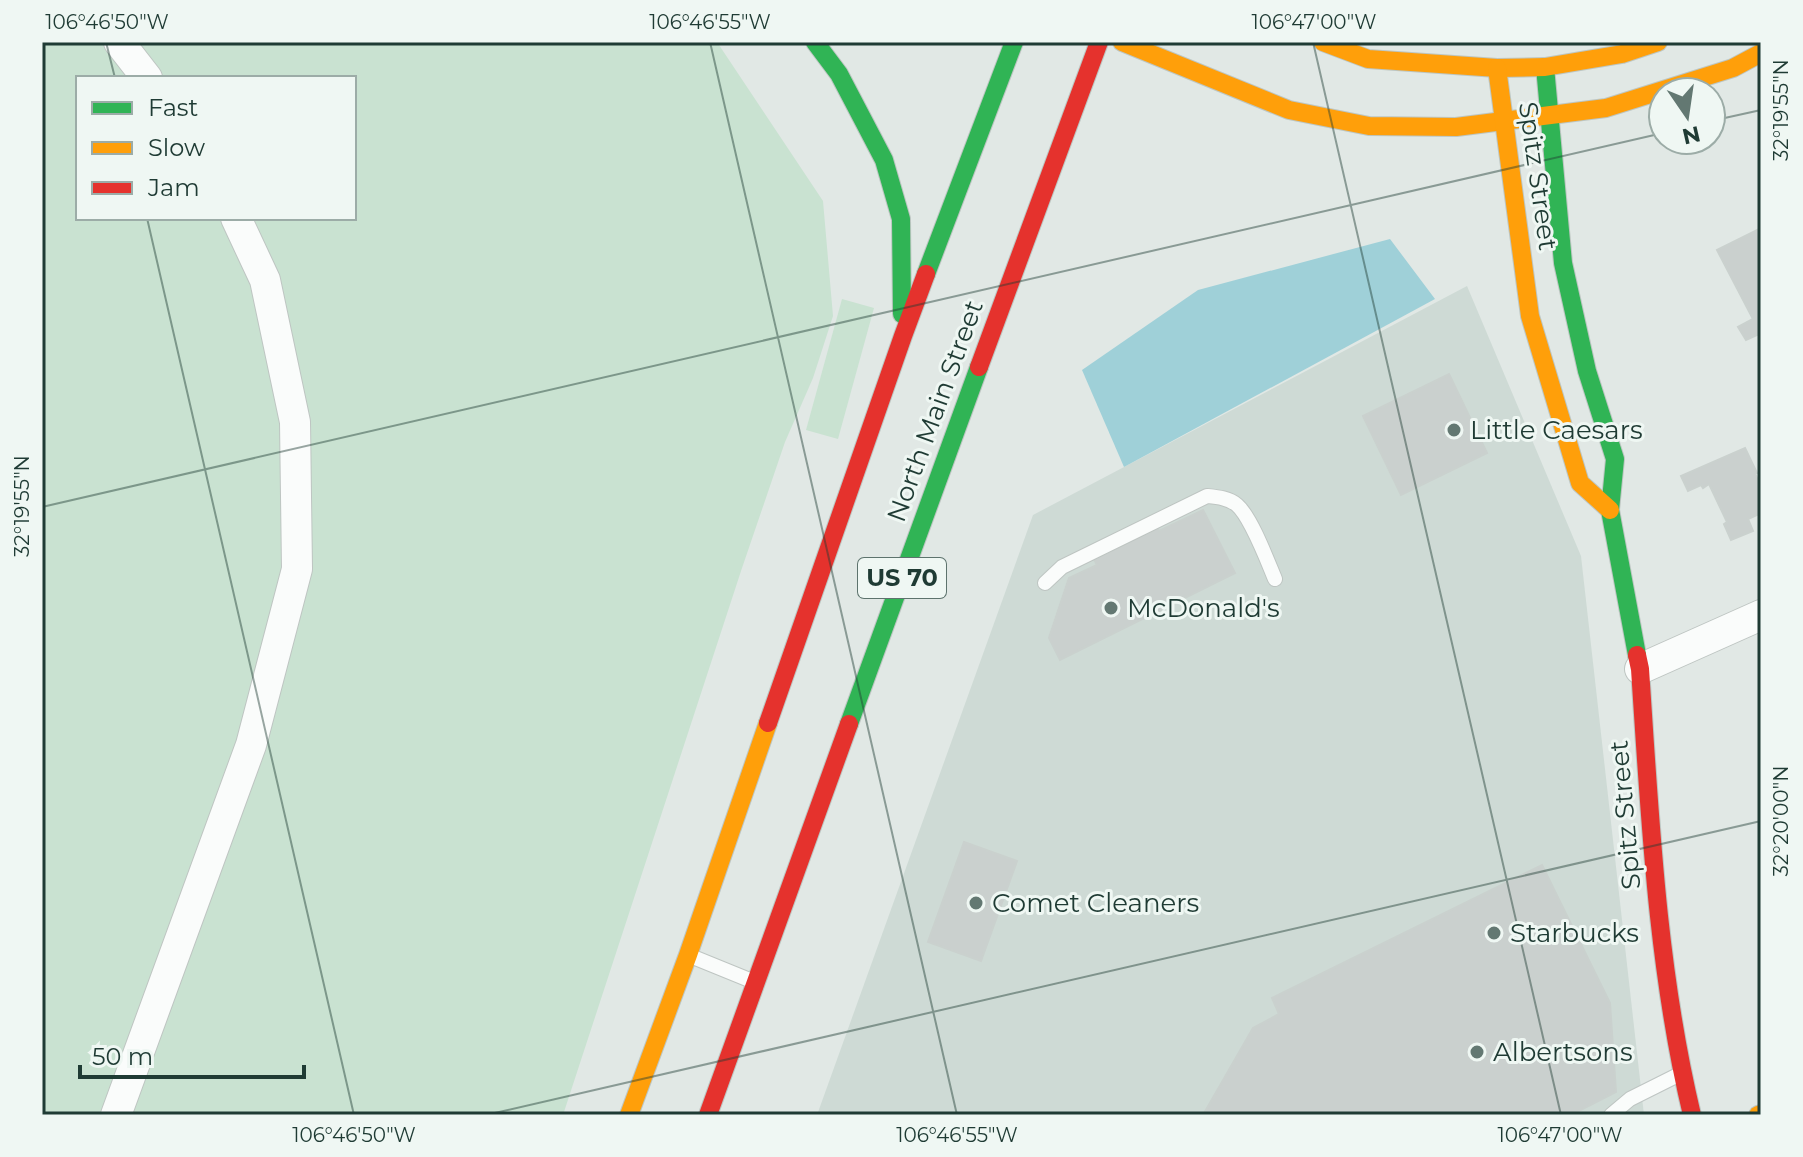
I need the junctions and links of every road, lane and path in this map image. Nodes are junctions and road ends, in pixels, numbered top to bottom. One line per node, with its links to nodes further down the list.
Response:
1 (119, 42): 11 (street)
2 (815, 42): 15 (main road)
3 (1014, 42): 15 (main road, North Main Street / US 70)
4 (1099, 42): 22 (main road, North Main Street / US 70)
5 (1122, 42): 13 (main road)
6 (1323, 42): 10 (main road)
7 (1658, 42): 9 (main road)
8 (1761, 53): 12 (main road)
9 (1545, 67): 10 (main road); 12 (main road, Spitz Street)
10 (1497, 68): 13 (main road, Spitz Street)
11 (145, 76)
12 (1550, 115): 13 (main road); 16 (main road, Spitz Street)
13 (1504, 122): 16 (main road, Spitz Street)
14 (237, 220): 24 (street)
15 (903, 336): 21 (main road, North Main Street / US 70)
16 (1610, 510): 20 (main road, Spitz Street)
17 (1275, 579): 18 (lane)
18 (1045, 583)
19 (1761, 615): 20 (street)
20 (1640, 669): 23 (main road, Spitz Street)
21 (688, 955): 22 (lane); 25 (main road, North Main Street / US 70)
22 (756, 983): 26 (main road, North Main Street / US 70)
23 (1682, 1073): 27 (lane); 28 (main road, Spitz Street)
24 (116, 1115)
25 (629, 1115)
26 (708, 1115)
27 (1611, 1115)
28 (1692, 1115)

